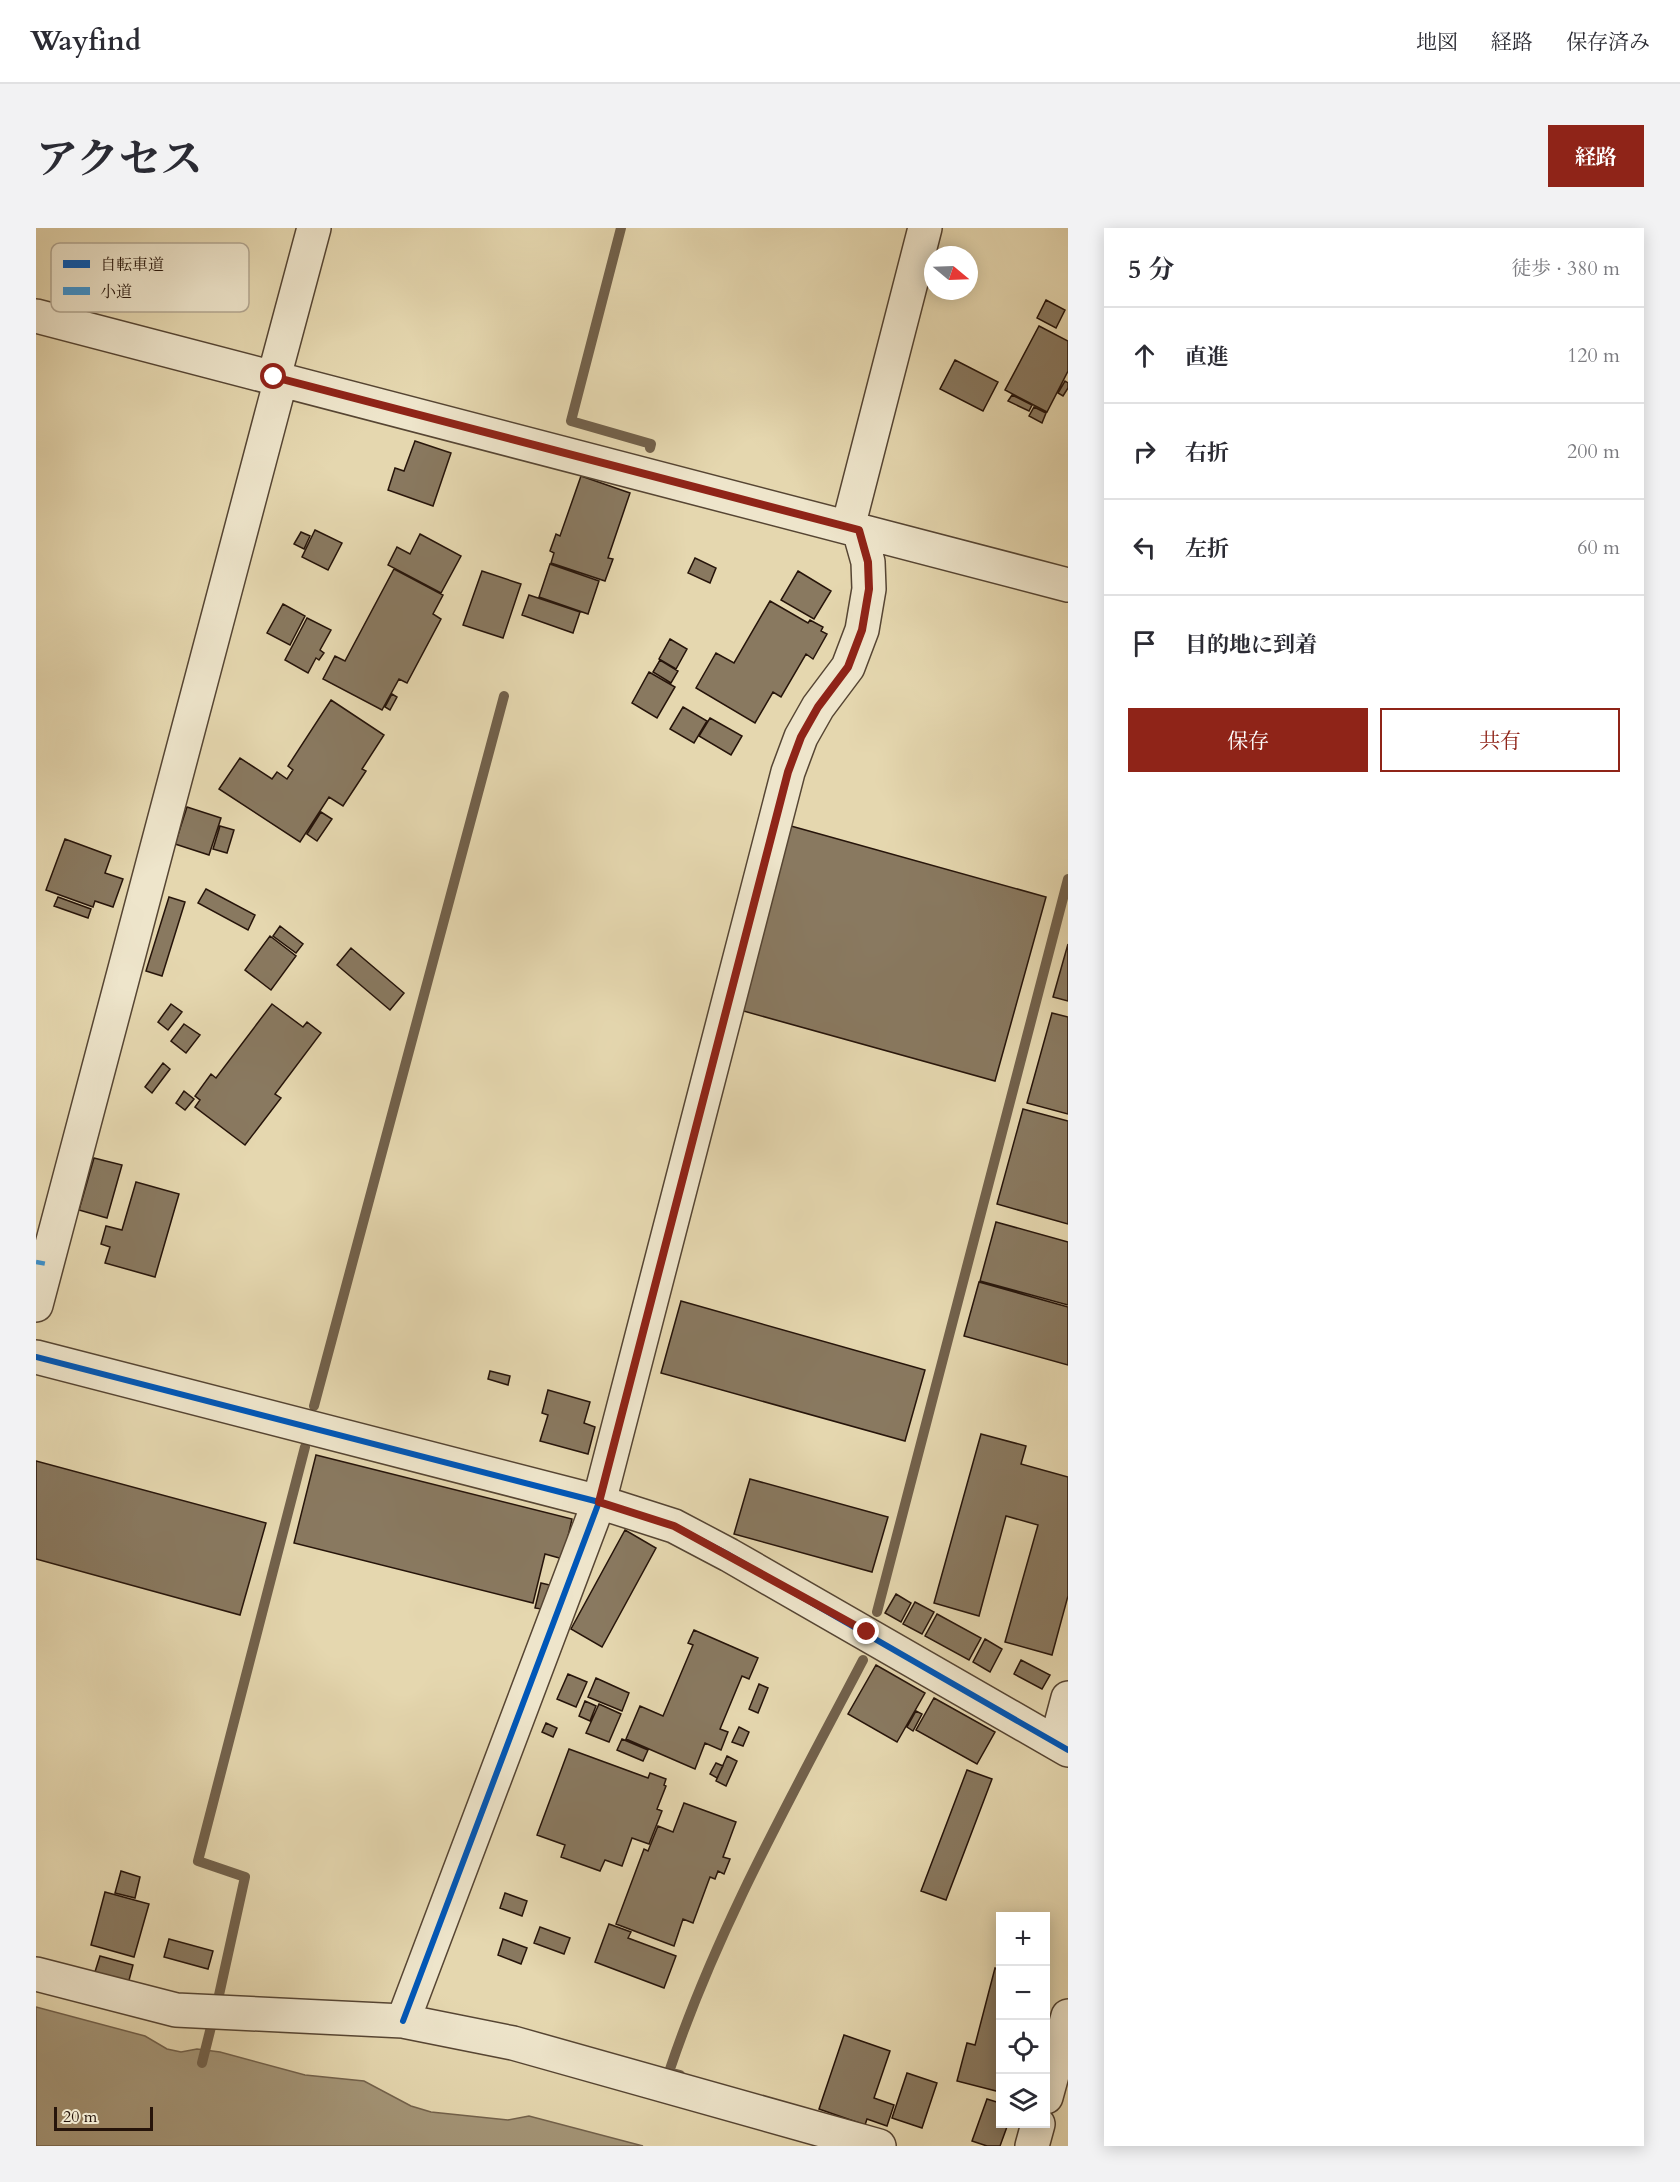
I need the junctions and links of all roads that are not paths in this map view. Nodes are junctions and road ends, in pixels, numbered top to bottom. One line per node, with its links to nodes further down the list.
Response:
1 (314, 228): 4 (street)
2 (925, 228): 5 (street)
3 (36, 316): 4 (street)
4 (278, 378): 5 (street); 7 (street)
5 (854, 529): 6 (street); 9 (street)
6 (1068, 585)
7 (36, 1305)
8 (36, 1357): 9 (street)
9 (599, 1502): 11 (street); 14 (street)
10 (1068, 1698): 11 (street)
11 (1062, 1746)
12 (36, 1974): 14 (street)
13 (1068, 2016): 15 (street)
14 (403, 2021): 17 (street)
15 (1050, 2082)
16 (1037, 2128): 18 (street)
17 (879, 2146)
18 (1032, 2146)

